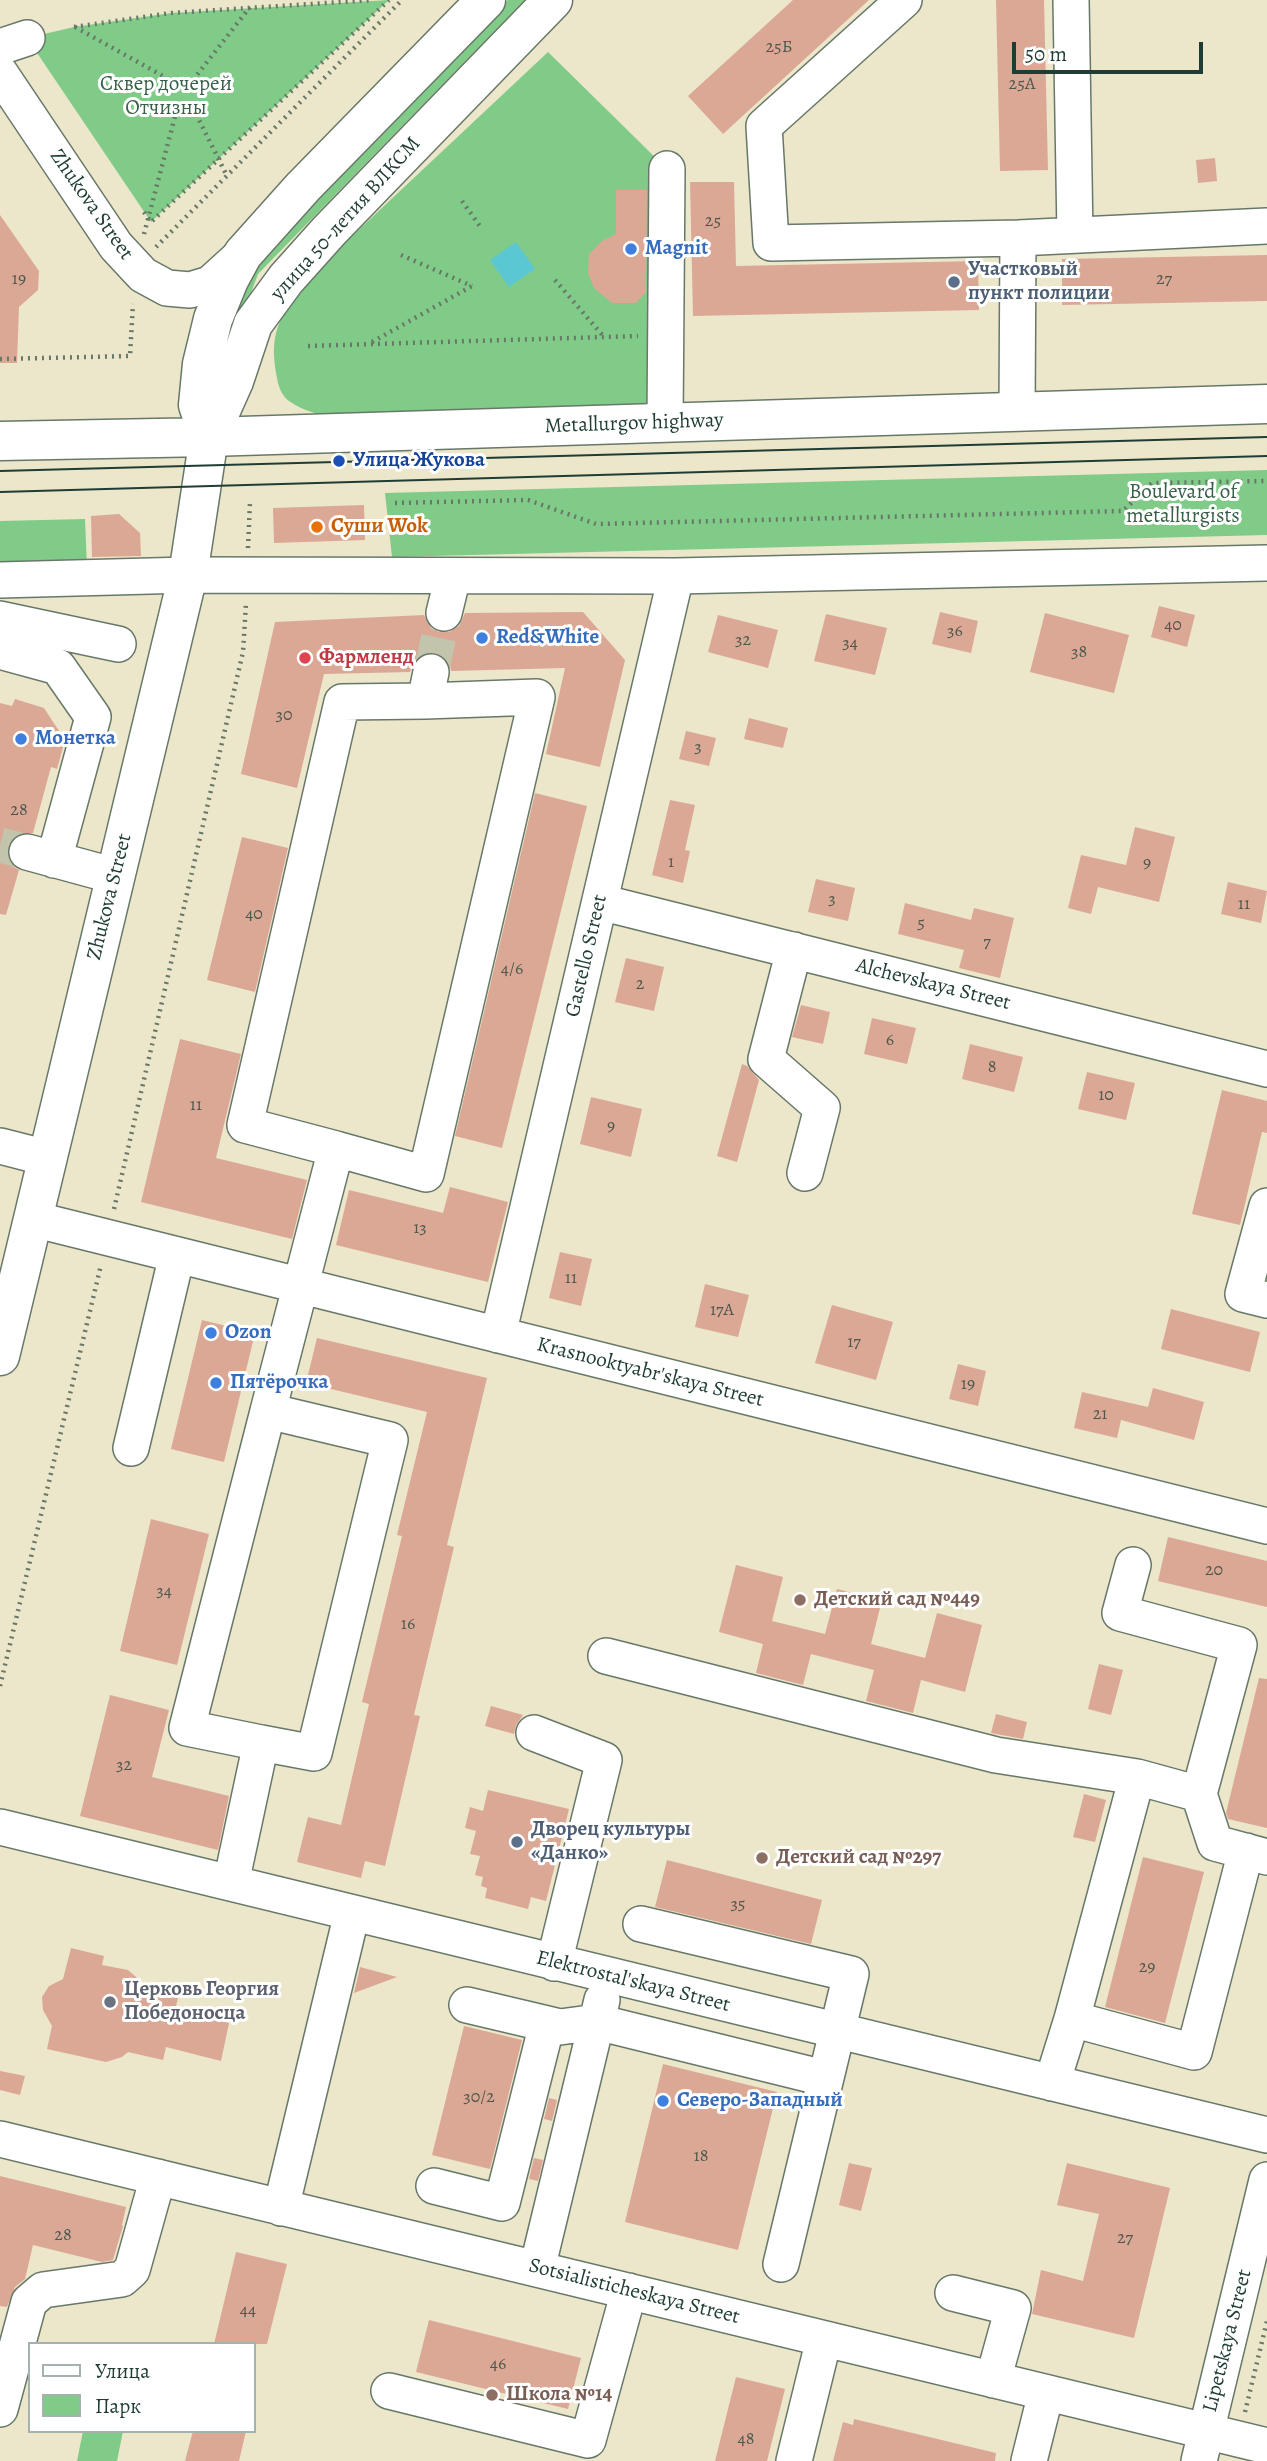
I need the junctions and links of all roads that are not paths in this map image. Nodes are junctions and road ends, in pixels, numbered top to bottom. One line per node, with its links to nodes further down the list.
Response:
1 (486, 0): 10 (main road)
2 (553, 0): 14 (main road, улица 50-летия ВЛКСМ)
3 (904, 0): 9 (street)
4 (1071, 0): 8 (street)
5 (0, 73): 10 (street, Zhukova Street)
6 (667, 169): 13 (street)
7 (1267, 226): 8 (street)
8 (1074, 235): 9 (street)
9 (1018, 238): 12 (street)
10 (243, 254): 14 (main road)
11 (1267, 404): 12 (main road, Metallurgov highway)
12 (1017, 412): 13 (main road, Metallurgov highway)
13 (665, 423): 14 (main road, Metallurgov highway)
14 (209, 437): 15 (main road, Metallurgov highway); 17 (main road, Zhukova Street)
15 (0, 441)
16 (1267, 563): 19 (street)
17 (188, 575): 18 (street); 20 (street); 25 (main road, Zhukova Street)
18 (453, 576): 19 (street); 21 (street)
19 (676, 576): 26 (street, Gastello Street)
20 (0, 580)
21 (444, 614)
22 (0, 619): 23 (street)
23 (118, 644)
24 (0, 651): 25 (street)
25 (115, 876): 31 (main road, Zhukova Street)
26 (600, 902): 27 (street, Alchevskaya Street); 38 (street, Gastello Street)
27 (794, 950): 28 (street, Alchevskaya Street); 32 (street)
28 (1267, 1069)
29 (0, 1146): 31 (street)
30 (336, 1149): 30 (street); 36 (street)
31 (47, 1158): 34 (main road, Zhukova Street)
32 (805, 1173)
33 (1267, 1206): 37 (street)
34 (33, 1219): 35 (street, Krasnooktyabr'skaya Street); 39 (main road, Zhukova Street)
35 (177, 1255): 36 (street, Krasnooktyabr'skaya Street); 41 (street)
36 (301, 1286): 38 (street, Krasnooktyabr'skaya Street); 40 (street)
37 (1267, 1300)
38 (498, 1335): 42 (street, Krasnooktyabr'skaya Street)
39 (0, 1356)
40 (268, 1411): 46 (street); 46 (street)
41 (131, 1448)
42 (1267, 1526)
43 (1132, 1565): 48 (street)
44 (606, 1656): 47 (street)
45 (534, 1732): 54 (street)
46 (261, 1743): 51 (street)
47 (1137, 1777): 48 (street); 57 (street)
48 (1199, 1794): 50 (street)
49 (0, 1826): 51 (street, Elektrostal'skaya Street)
50 (1256, 1854): 57 (street)
51 (231, 1883): 52 (street, Elektrostal'skaya Street)
52 (352, 1913): 54 (street, Elektrostal'skaya Street); 68 (street)
53 (641, 1924): 60 (street)
54 (554, 1963): 55 (street, Elektrostal'skaya Street)
55 (608, 1976): 58 (street); 60 (street, Elektrostal'skaya Street)
56 (467, 2005): 59 (street)
57 (1072, 2019): 62 (street)
58 (597, 2021): 59 (street); 61 (street); 70 (street)
59 (547, 2024): 67 (street)
60 (837, 2032): 61 (street); 62 (street, Elektrostal'skaya Street)
61 (824, 2078): 69 (street)
62 (1052, 2083): 63 (street, Elektrostal'skaya Street)
63 (1267, 2135)
64 (0, 2139): 65 (street, Sotsialisticheskaya Street)
65 (158, 2177): 68 (street, Sotsialisticheskaya Street); 73 (street)
66 (1267, 2180): 79 (street, Lipetskaya Street)
67 (434, 2186)
68 (281, 2208): 70 (street, Sotsialisticheskaya Street)
69 (781, 2264)
70 (537, 2269): 71 (street, Sotsialisticheskaya Street)
71 (629, 2291): 74 (street, Sotsialisticheskaya Street); 76 (street)
72 (953, 2292): 75 (street)
73 (10, 2330): 78 (street)
74 (824, 2339): 75 (street, Sotsialisticheskaya Street); 80 (street)
75 (993, 2380): 77 (street, Sotsialisticheskaya Street)
76 (389, 2391)
77 (1046, 2393): 79 (street, Sotsialisticheskaya Street); 81 (street)
78 (0, 2409)
79 (1228, 2444)
80 (794, 2461)
81 (1029, 2461)

